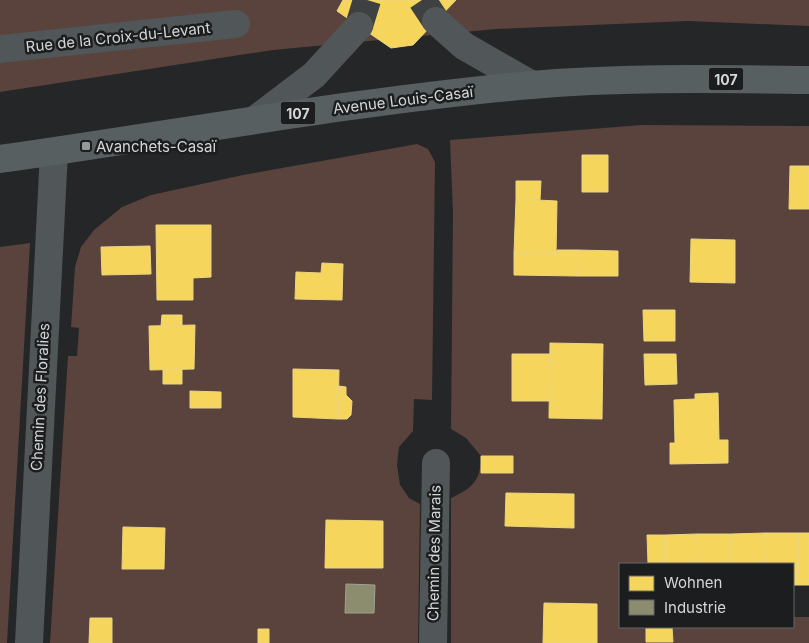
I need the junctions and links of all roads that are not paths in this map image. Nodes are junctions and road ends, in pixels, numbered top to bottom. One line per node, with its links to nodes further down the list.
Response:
1 (436, 20): 6 (street)
2 (236, 24): 4 (street, Rue de la Croix-du-Levant)
3 (359, 26): 7 (street)
4 (0, 50)
5 (809, 80): 6 (main road, Avenue Louis-Casaï / 107)
6 (532, 85): 7 (main road, Avenue Louis-Casaï / 107)
7 (256, 119): 8 (main road, Avenue Louis-Casaï / 107)
8 (54, 152): 9 (main road, Avenue Louis-Casaï / 107); 11 (street, Chemin des Floralies)
9 (0, 159)
10 (436, 463): 12 (street, Chemin des Marais)
11 (29, 643)
12 (433, 643)

